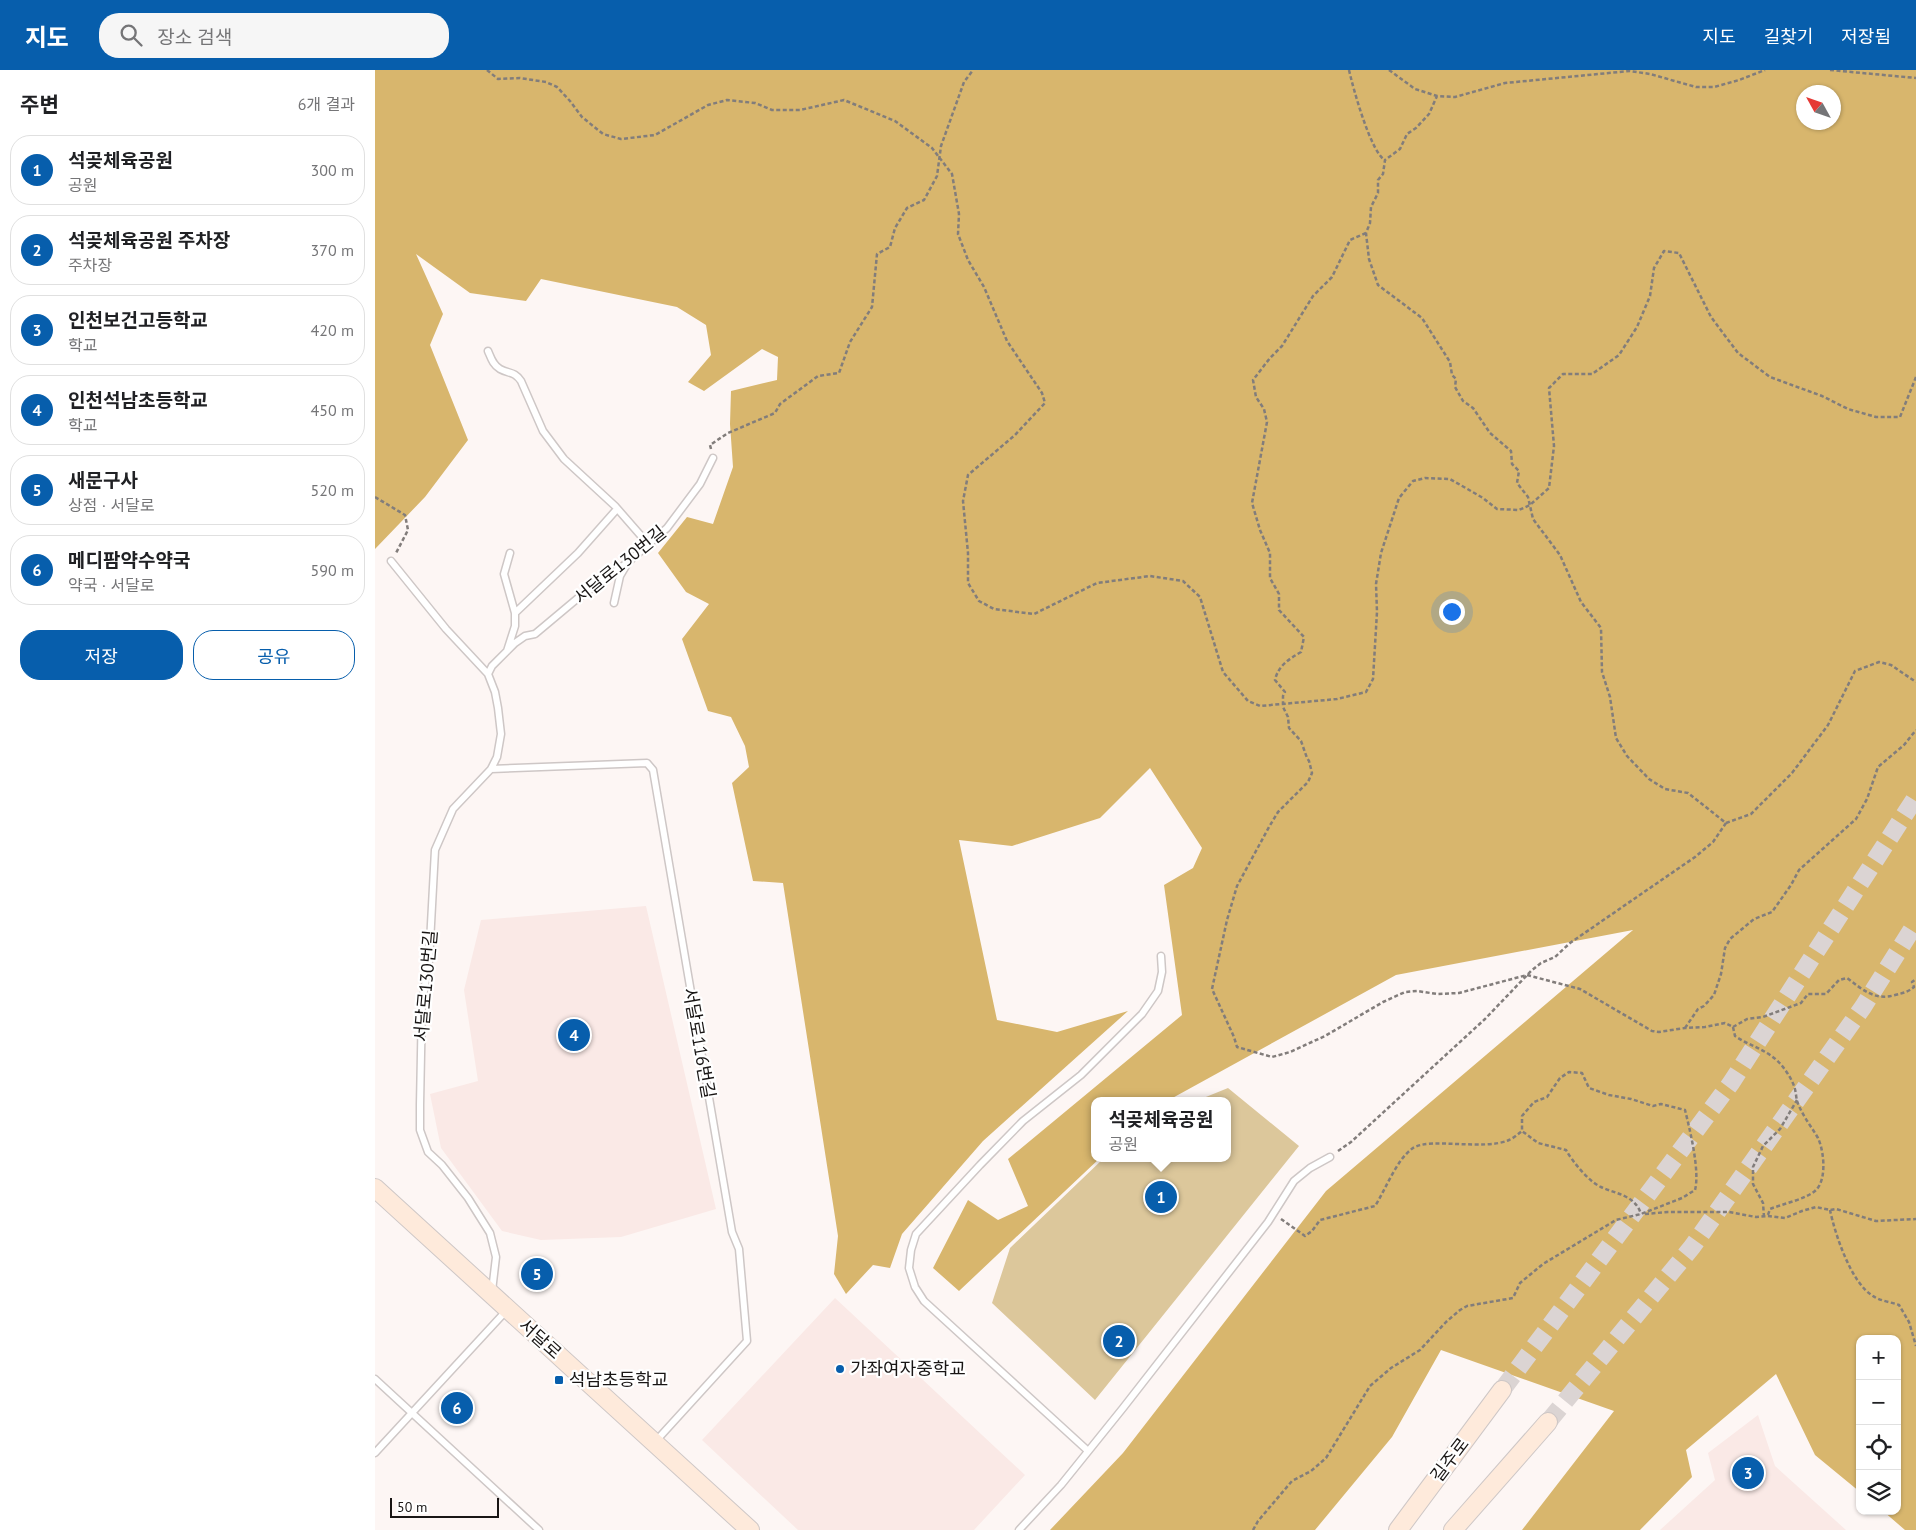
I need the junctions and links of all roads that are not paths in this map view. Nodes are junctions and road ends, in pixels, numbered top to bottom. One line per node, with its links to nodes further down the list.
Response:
1 (488, 351): 3 (lane)
2 (713, 458): 4 (lane, 서달로130번길)
3 (617, 509): 4 (lane); 9 (lane, 서달로130번길)
4 (649, 545): 7 (lane, 서달로130번길)
5 (509, 553): 9 (lane, 서달로130번길)
6 (391, 561): 11 (lane, 서달로130번길)
7 (627, 563): 8 (lane); 10 (lane, 서달로130번길)
8 (614, 603)
9 (515, 613): 10 (lane, 서달로130번길)
10 (507, 651): 11 (lane, 서달로130번길)
11 (489, 674): 12 (lane, 서달로130번길)
12 (491, 769): 16 (lane, 서달로130번길); 22 (lane, 서달로116번길)
13 (1161, 956): 23 (lane)
14 (1330, 1157): 23 (lane)
15 (375, 1188): 16 (street, 서달로)
16 (491, 1296): 17 (street, 서달로)
17 (507, 1310): 20 (lane); 22 (street, 서달로)
18 (375, 1379): 20 (lane)
19 (1502, 1390): 28 (street, 길주로)
20 (412, 1413): 24 (lane); 25 (lane)
21 (1548, 1422): 29 (street)
22 (653, 1443): 26 (street, 서달로)
23 (1087, 1450): 27 (lane)
24 (375, 1453)
25 (539, 1530)
26 (749, 1530)
27 (1019, 1530)
28 (1398, 1530)
29 (1453, 1530)

